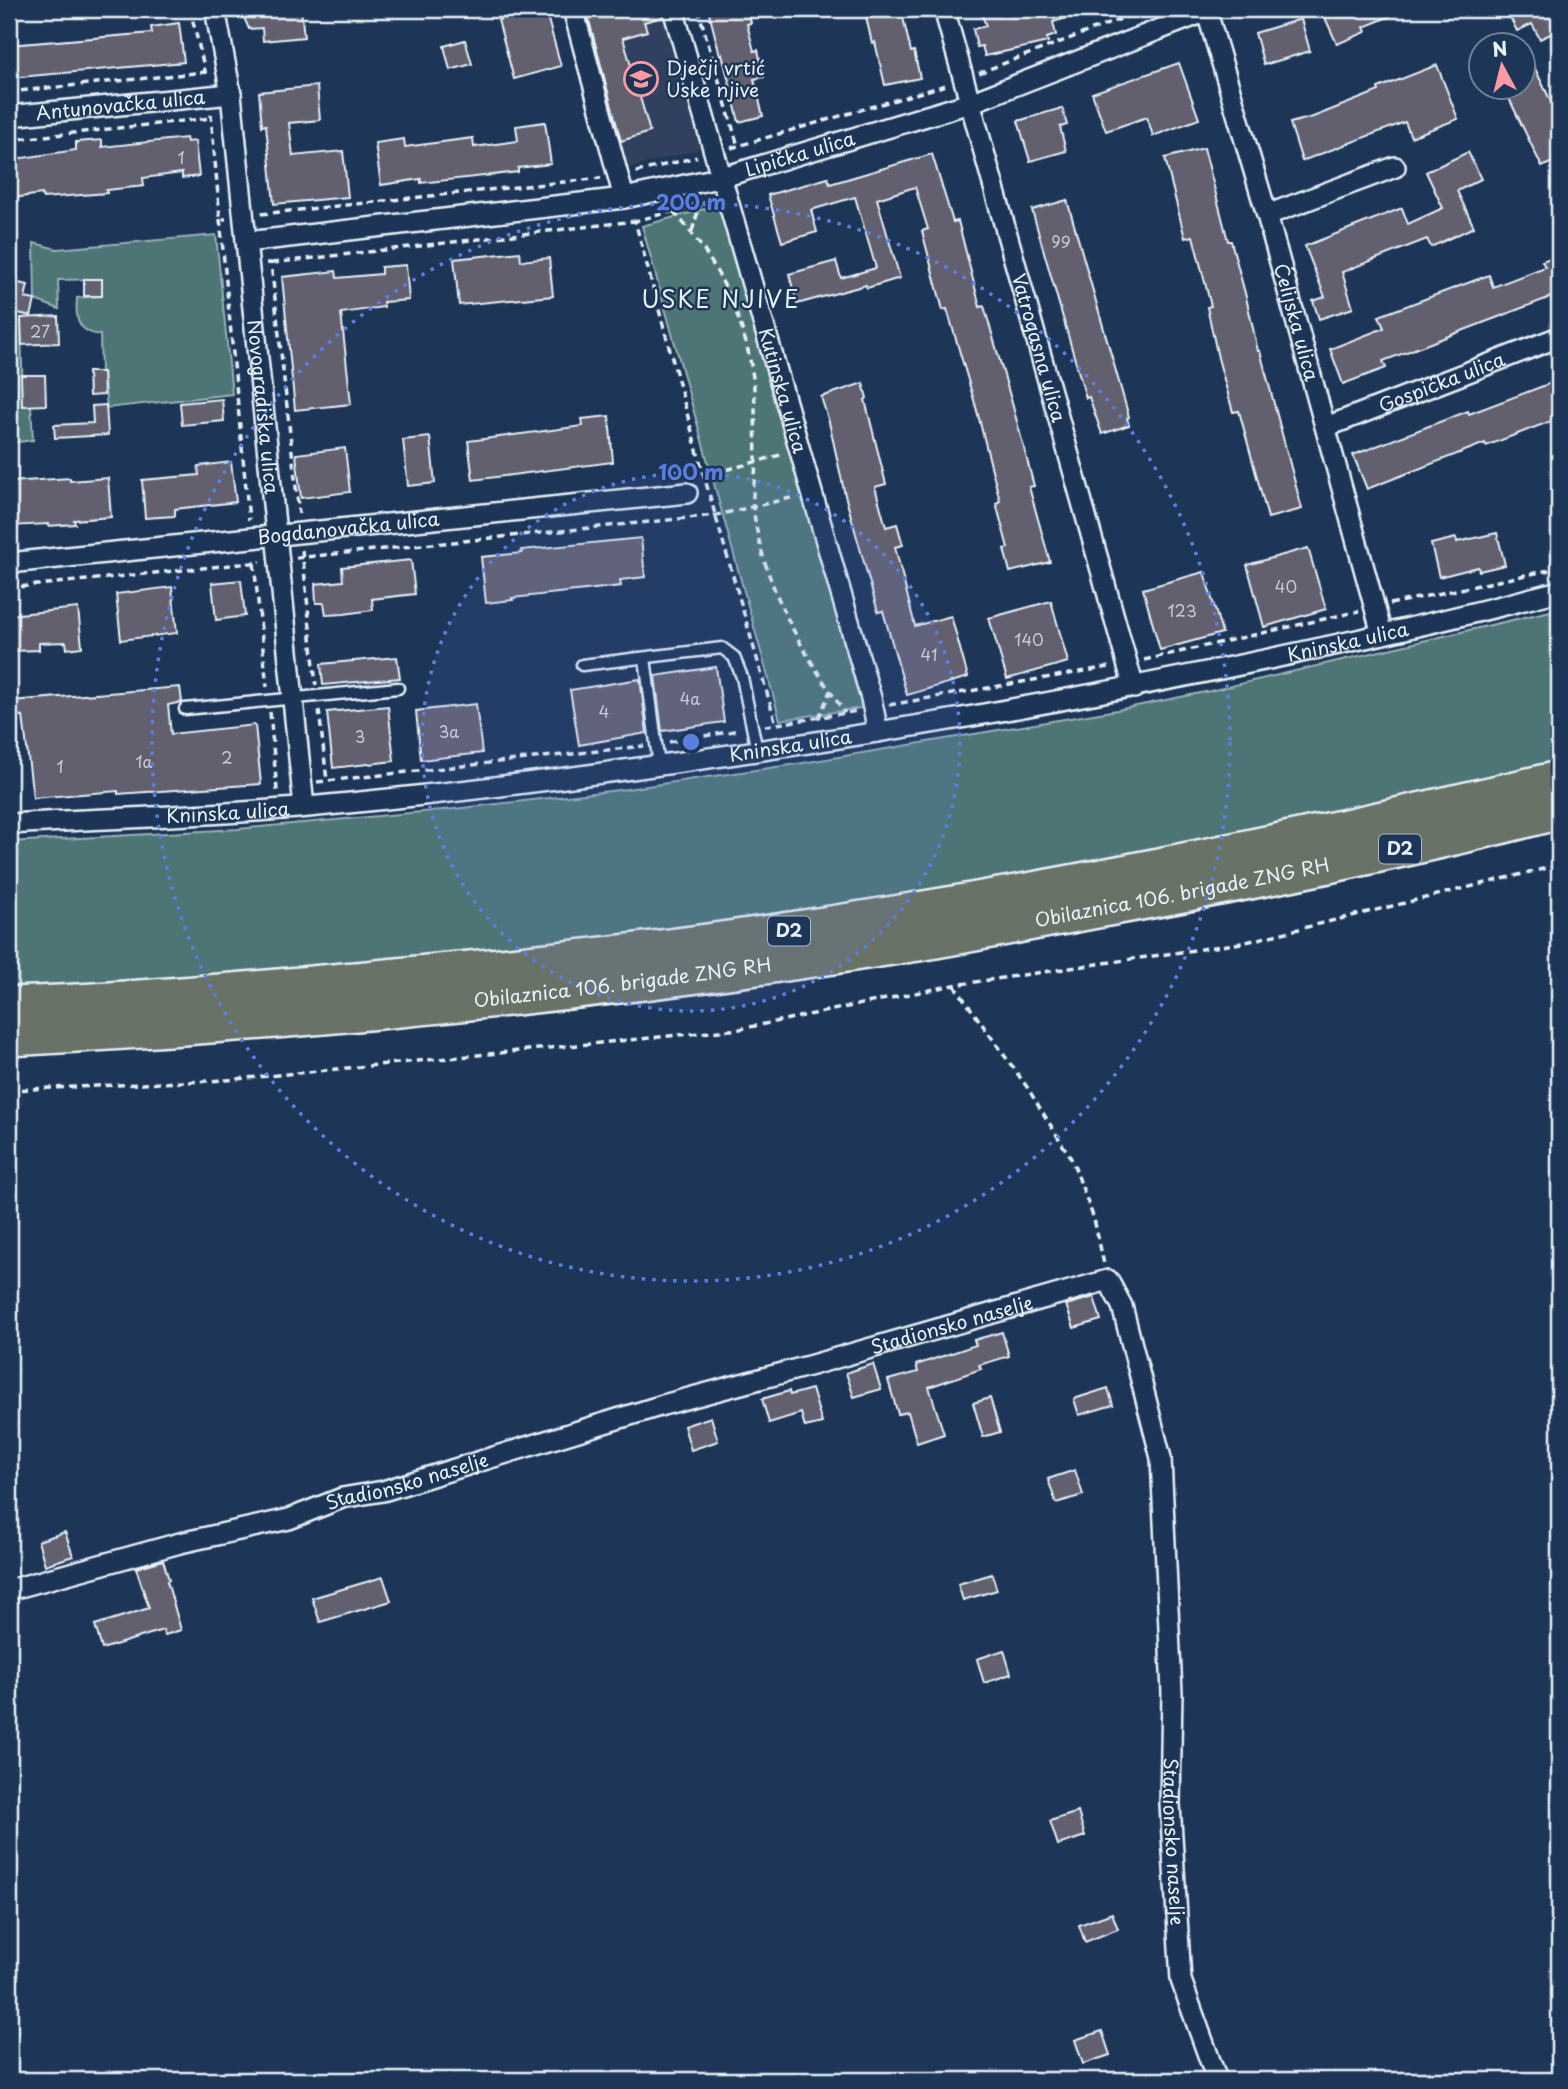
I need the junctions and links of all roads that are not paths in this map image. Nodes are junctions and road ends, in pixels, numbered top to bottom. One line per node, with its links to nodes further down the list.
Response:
1 (215, 9): 6 (street, Novogradiška ulica)
2 (573, 9): 11 (street)
3 (673, 9): 10 (street, Kutinska ulica)
4 (944, 9): 7 (street, Vatrogasna ulica)
5 (1208, 9): 7 (street, Lipička ulica); 12 (street, Ćelijska ulica)
6 (231, 94): 8 (street, Antunovačka ulica); 13 (street, Novogradiška ulica)
7 (970, 103): 10 (street, Lipička ulica); 24 (street, Vatrogasna ulica)
8 (9, 116)
9 (1395, 167): 12 (street)
10 (723, 177): 11 (street, Lipička ulica); 27 (street, Kutinska ulica)
11 (624, 198): 13 (street, Lipička ulica)
12 (1266, 215): 15 (street, Ćelijska ulica)
13 (246, 242): 17 (street, Novogradiška ulica)
14 (1559, 337): 15 (street, Gospićka ulica)
15 (1326, 427): 20 (street, Ćelijska ulica)
16 (687, 493): 17 (street, Bogdanovačka ulica)
17 (277, 535): 18 (street, Bogdanovačka ulica); 25 (street, Novogradiška ulica)
18 (9, 563)
19 (1559, 592): 20 (street, Kninska ulica)
20 (1382, 635): 24 (street, Kninska ulica)
21 (645, 658): 22 (lane); 28 (lane); 29 (lane)
22 (582, 665)
23 (398, 688): 25 (lane)
24 (1134, 688): 27 (street, Kninska ulica)
25 (293, 700): 26 (lane); 31 (street, Novogradiška ulica)
26 (185, 709)
27 (878, 732): 28 (street, Kninska ulica)
28 (757, 751): 29 (street, Kninska ulica)
29 (659, 766): 31 (street, Kninska ulica)
30 (1559, 780): 34 (highway, Obilaznica 106. brigade ZNG RH / D2)
31 (304, 807): 33 (street, Kninska ulica)
32 (1559, 810): 35 (highway, Obilaznica 106. brigade ZNG RH / D2)
33 (9, 824)
34 (9, 1006)
35 (9, 1037)
36 (9, 1590): 37 (street, Stadionsko naselje)
37 (1217, 2080)

